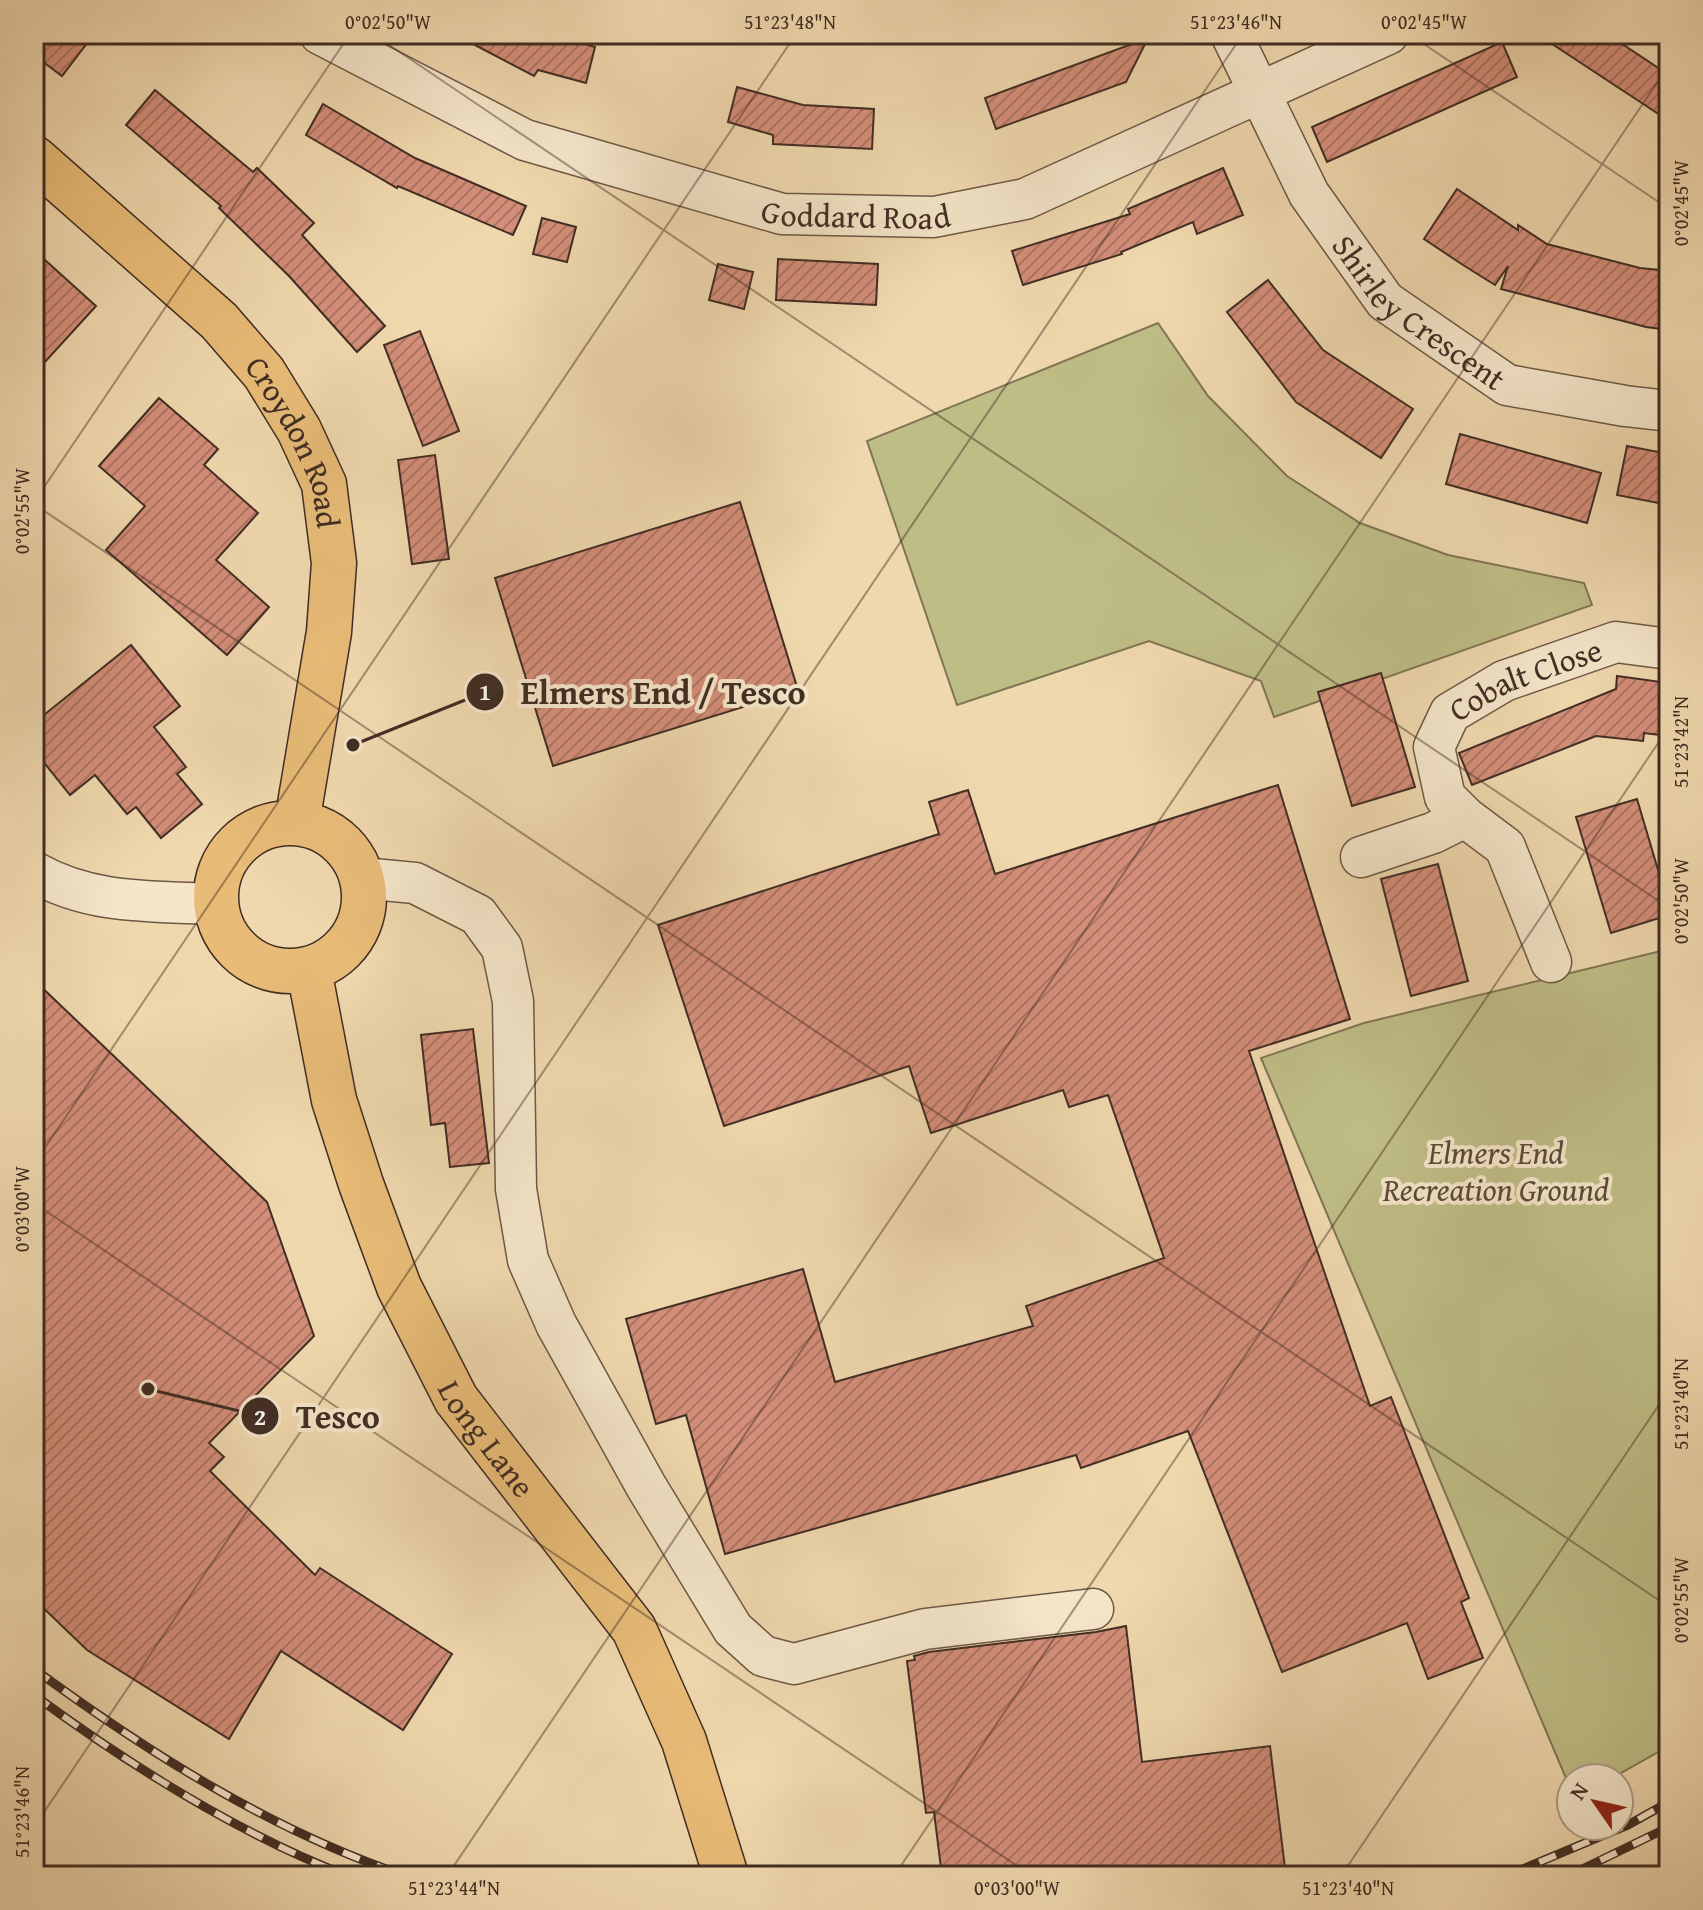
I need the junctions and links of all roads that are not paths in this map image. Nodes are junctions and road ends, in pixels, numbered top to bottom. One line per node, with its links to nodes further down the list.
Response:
1 (320, 34): 4 (street, Goddard Road)
2 (1231, 34): 4 (street, Shirley Crescent)
3 (1388, 34): 4 (street, Goddard Road)
4 (1260, 91): 6 (street, Shirley Crescent)
5 (34, 158): 9 (main road, Croydon Road)
6 (1669, 411)
7 (1669, 649): 8 (street, Cobalt Close)
8 (1465, 817): 10 (street); 14 (street, Cobalt Close)
9 (297, 822): 12 (main road); 13 (main road)
10 (1361, 857)
11 (34, 872): 13 (street)
12 (362, 878): 15 (main road); 16 (street)
13 (216, 904): 15 (main road)
14 (1551, 962)
15 (309, 970): 17 (main road, Long Lane)
16 (1093, 1609)
17 (726, 1876)

